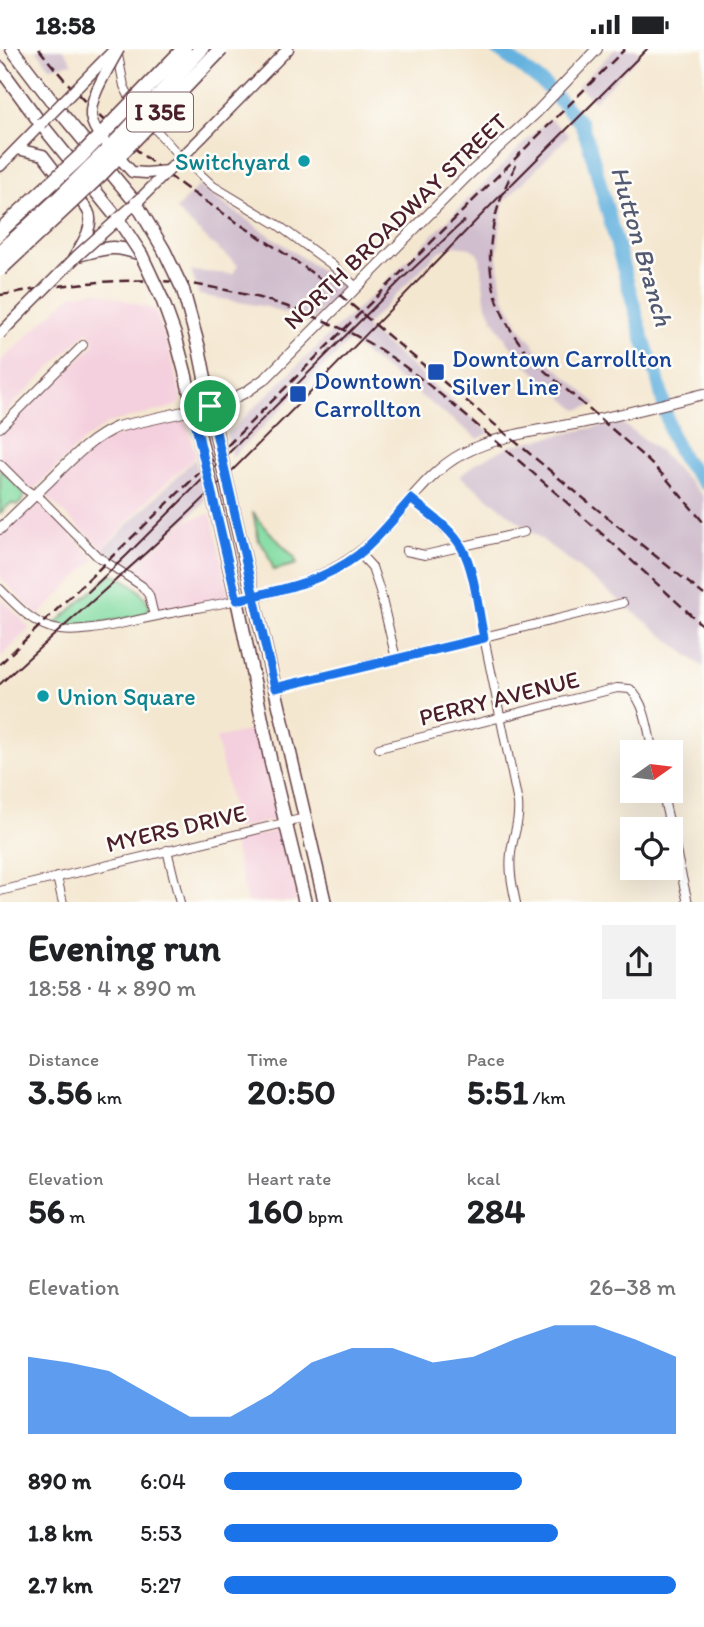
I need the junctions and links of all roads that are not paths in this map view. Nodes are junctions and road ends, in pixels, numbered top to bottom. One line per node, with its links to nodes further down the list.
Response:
1 (12, 49): 9 (main road)
2 (117, 49): 9 (main road, bridge); 13 (main road, bridge); 21 (street)
3 (184, 49): 16 (highway, I 35E, bridge)
4 (201, 49): 17 (highway, bridge)
5 (221, 49): 20 (highway, I 35E, bridge)
6 (288, 49): 13 (main road, bridge)
7 (597, 49): 21 (street, NORTH BROADWAY STREET)
8 (0, 68): 10 (main road)
9 (57, 108): 10 (main road, bridge); 14 (main road, bridge)
10 (41, 124): 11 (main road); 15 (main road, bridge)
11 (17, 149): 12 (main road); 19 (main road, bridge)
12 (0, 166)
13 (168, 171): 14 (main road, bridge)
14 (136, 203): 15 (main road, bridge); 25 (main road, bridge)
15 (118, 219): 18 (main road, bridge); 19 (main road, bridge)
16 (0, 231)
17 (0, 253)
18 (141, 254): 19 (main road, bridge); 26 (main road, bridge)
19 (75, 259): 22 (main road, bridge)
20 (0, 269)
21 (356, 287): 25 (street, NORTH BROADWAY STREET)
22 (0, 334)
23 (83, 345): 27 (street)
24 (704, 394): 30 (street)
25 (210, 406): 26 (street, NORTH BROADWAY STREET); 37 (main road)
26 (192, 409): 29 (street, NORTH BROADWAY STREET); 38 (main road)
27 (0, 428)
28 (0, 464): 29 (street)
29 (34, 496): 31 (street, NORTH BROADWAY STREET); 40 (street)
30 (411, 499): 33 (street); 35 (street)
31 (0, 529)
32 (524, 532): 33 (street)
33 (462, 547): 34 (street); 41 (street)
34 (406, 551)
35 (360, 554): 37 (street); 42 (street)
36 (0, 589): 40 (street)
37 (253, 596): 38 (street); 43 (main road)
38 (237, 600): 40 (street); 49 (main road)
39 (623, 603): 41 (street)
40 (154, 616)
41 (484, 638): 42 (street); 44 (street)
42 (396, 659): 43 (street)
43 (275, 688): 48 (main road)
44 (499, 718): 45 (street, PERRY AVENUE); 46 (street, PERRY AVENUE); 57 (street)
45 (649, 740)
46 (379, 748)
47 (665, 803): 58 (street)
48 (305, 818): 49 (street, MYERS DRIVE); 56 (main road)
49 (285, 823): 50 (street, MYERS DRIVE); 55 (main road)
50 (167, 850): 51 (street, MYERS DRIVE); 54 (street)
51 (57, 877): 52 (street, MYERS DRIVE); 53 (street)
52 (0, 891)
53 (63, 902)
54 (180, 902)
55 (305, 902)
56 (325, 902)
57 (516, 902)
58 (688, 902)

